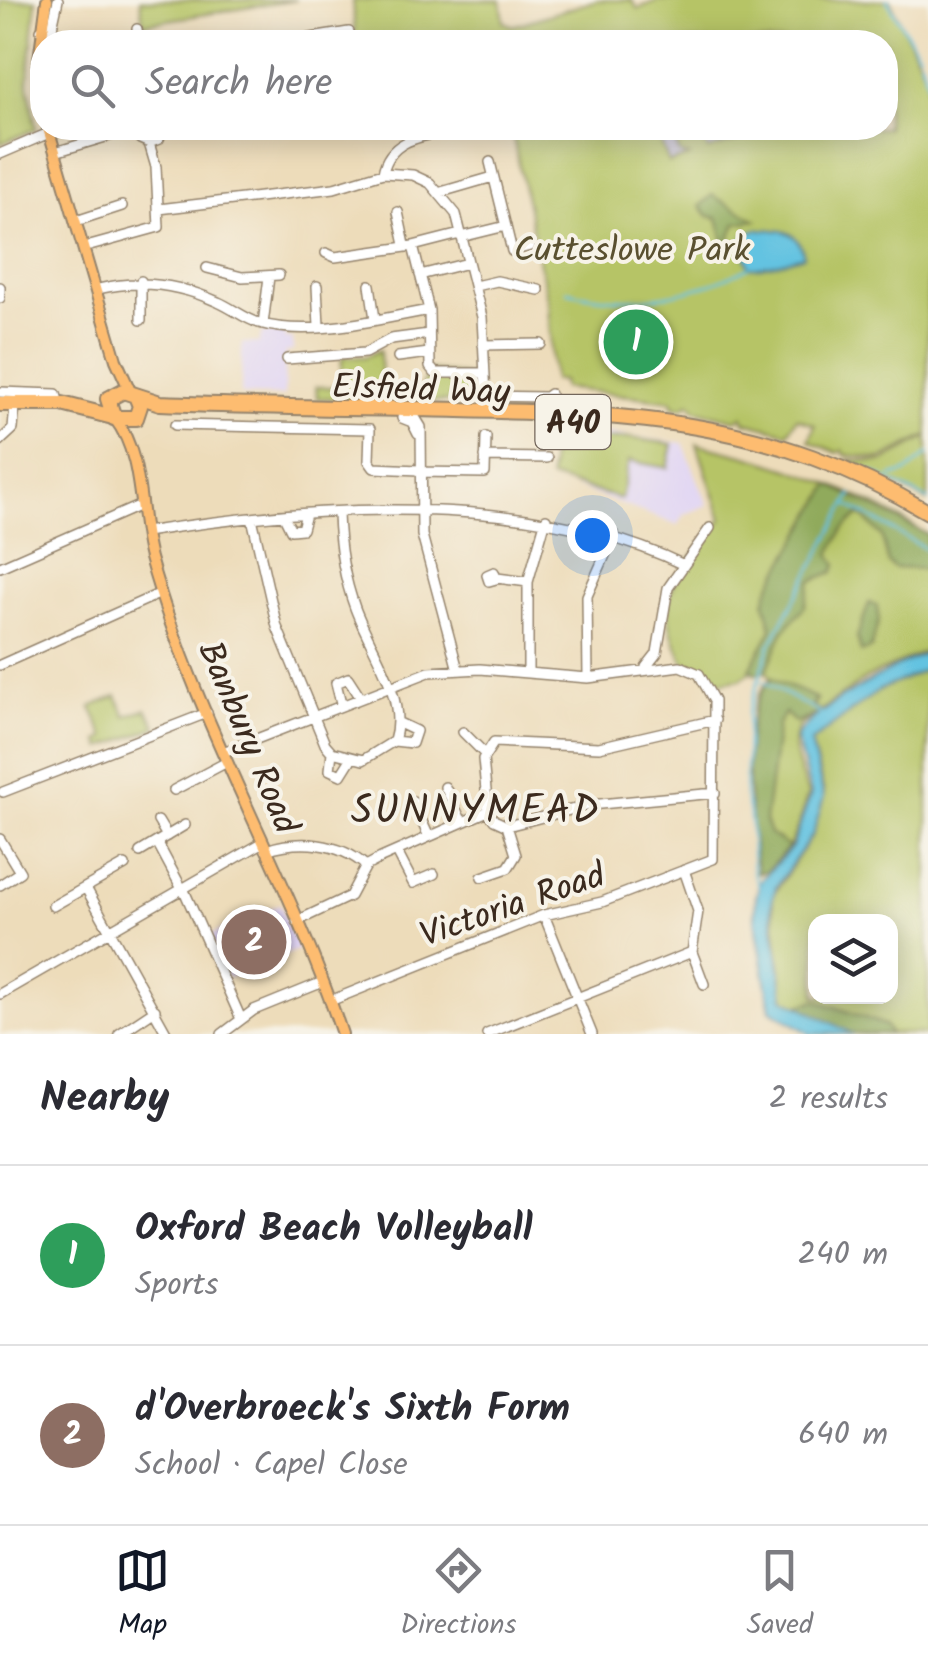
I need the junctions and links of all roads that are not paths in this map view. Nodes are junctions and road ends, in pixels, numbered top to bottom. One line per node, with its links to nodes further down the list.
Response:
1 (47, 0): 3 (main road)
2 (58, 0): 3 (street)
3 (41, 30)
4 (30, 139): 13 (street)
5 (51, 140): 12 (main road)
6 (95, 140): 12 (street)
7 (142, 140): 11 (street)
8 (156, 140): 11 (street)
9 (415, 140): 10 (street)
10 (407, 142): 15 (street)
11 (149, 143): 19 (street)
12 (54, 152): 21 (main road)
13 (0, 154)
14 (490, 162): 16 (street)
15 (383, 173): 17 (street); 19 (street)
16 (494, 177): 17 (street); 22 (street)
17 (441, 192): 23 (street)
18 (122, 206): 21 (street)
19 (160, 210): 24 (street)
20 (398, 212): 25 (street)
21 (76, 221): 36 (main road)
22 (506, 226): 23 (street); 26 (street)
23 (461, 236): 25 (street); 28 (street)
24 (91, 246)
25 (408, 246): 27 (street); 30 (street)
26 (530, 246)
27 (326, 254)
28 (468, 263): 30 (street); 34 (street)
29 (207, 268): 42 (street)
30 (420, 275): 39 (street)
31 (141, 282): 36 (street); 41 (street); 42 (street)
32 (318, 286): 43 (street)
33 (370, 286): 40 (street)
34 (475, 286): 37 (street); 46 (street)
35 (0, 287): 38 (street)
36 (98, 290): 50 (main road)
37 (539, 290)
38 (0, 298)
39 (429, 310): 40 (street); 44 (street)
40 (376, 319): 43 (street)
41 (141, 320)
42 (263, 324): 43 (street)
43 (319, 326)
44 (429, 334): 47 (street); 49 (street)
45 (542, 344): 46 (street)
46 (483, 345): 51 (street)
47 (429, 353): 48 (street); 51 (street)
48 (398, 357)
49 (287, 359)
50 (116, 360): 53 (main road); 55 (main road)
51 (484, 374): 54 (street)
52 (0, 392): 56 (street)
53 (134, 394): 55 (highway, Elsfield Way); 59 (highway, Elsfield Way / A40); 60 (highway)
54 (550, 394)
55 (109, 397): 56 (highway, Elsfield Way); 61 (highway)
56 (61, 404): 57 (highway); 61 (highway, Elsfield Way)
57 (10, 408): 58 (street); 65 (street)
58 (0, 415)
59 (410, 415): 60 (highway, Elsfield Way / A40); 63 (street); 63 (street); 71 (highway, Elsfield Way / A40); 76 (highway, Elsfield Way / A40)
60 (136, 417): 61 (highway, Elsfield Way); 66 (main road, Banbury Road)
61 (115, 418): 66 (main road, Banbury Road)
62 (175, 425): 69 (street)
63 (419, 436): 69 (street)
64 (486, 438): 67 (street)
65 (0, 441)
66 (132, 453): 70 (main road, Banbury Road)
67 (485, 457): 68 (street); 69 (street)
68 (547, 458)
69 (419, 471): 72 (street)
70 (140, 505): 78 (main road, Banbury Road); 81 (street)
71 (928, 512)
72 (419, 513): 73 (street); 75 (street); 87 (street)
73 (338, 514): 74 (street); 90 (street)
74 (252, 518): 78 (street); 94 (street)
75 (546, 519): 79 (street); 83 (street)
76 (928, 523)
77 (710, 528): 80 (street)
78 (145, 532): 84 (main road, Banbury Road)
79 (614, 535): 80 (street); 89 (street)
80 (684, 564): 86 (street)
81 (0, 567)
82 (496, 578): 83 (street)
83 (528, 582): 88 (street)
84 (161, 593): 85 (street); 93 (main road, Banbury Road)
85 (0, 665)
86 (646, 667): 89 (street); 95 (street)
87 (458, 670): 88 (street); 90 (street)
88 (528, 672): 89 (street)
89 (588, 678)
90 (388, 685): 91 (street); 96 (street)
91 (360, 696): 92 (street); 92 (street)
92 (341, 703): 94 (street)
93 (208, 713): 101 (main road, Banbury Road); 105 (street)
94 (312, 715): 99 (street); 101 (street)
95 (715, 720): 100 (street); 106 (street)
96 (399, 722): 98 (street); 98 (street)
97 (464, 732): 100 (street)
98 (394, 741): 102 (street)
99 (332, 752): 102 (street); 102 (street)
100 (484, 753): 108 (street)
101 (225, 757): 104 (street); 117 (main road, Banbury Road)
102 (351, 759)
103 (445, 787): 110 (street)
104 (174, 790)
105 (3, 792)
106 (715, 793): 112 (street); 122 (street, Victoria Road)
107 (413, 802): 114 (street)
108 (488, 811): 110 (street); 112 (street)
109 (158, 821): 113 (street)
110 (462, 822): 114 (street)
111 (184, 826): 113 (street)
112 (506, 826): 124 (street)
113 (167, 836): 116 (street)
114 (428, 837): 119 (street)
115 (0, 839): 125 (street)
116 (157, 842): 118 (street); 127 (street)
117 (264, 847): 121 (street); 127 (street); 130 (main road, Banbury Road)
118 (140, 852)
119 (397, 852): 121 (street); 123 (street)
120 (125, 865): 126 (street)
121 (366, 866): 130 (street)
122 (684, 870): 129 (street, Victoria Road); 132 (street)
123 (434, 874)
124 (482, 877)
125 (0, 885)
126 (86, 888): 128 (street); 131 (street)
127 (182, 889): 131 (street); 139 (street)
128 (52, 906)
129 (544, 915): 136 (street); 137 (street, Victoria Road)
130 (297, 921): 133 (main road, Banbury Road)
131 (110, 930): 135 (street); 138 (street)
132 (692, 952): 134 (street); 136 (street)
133 (323, 982): 137 (main road, Banbury Road); 139 (street)
134 (704, 984)
135 (0, 994)
136 (578, 998): 144 (street); 145 (street)
137 (330, 1001): 143 (main road, Banbury Road)
138 (155, 1010): 140 (street); 141 (street)
139 (240, 1019): 142 (street)
140 (119, 1034)
141 (167, 1034)
142 (222, 1034)
143 (342, 1034)
144 (486, 1034)
145 (592, 1034)

